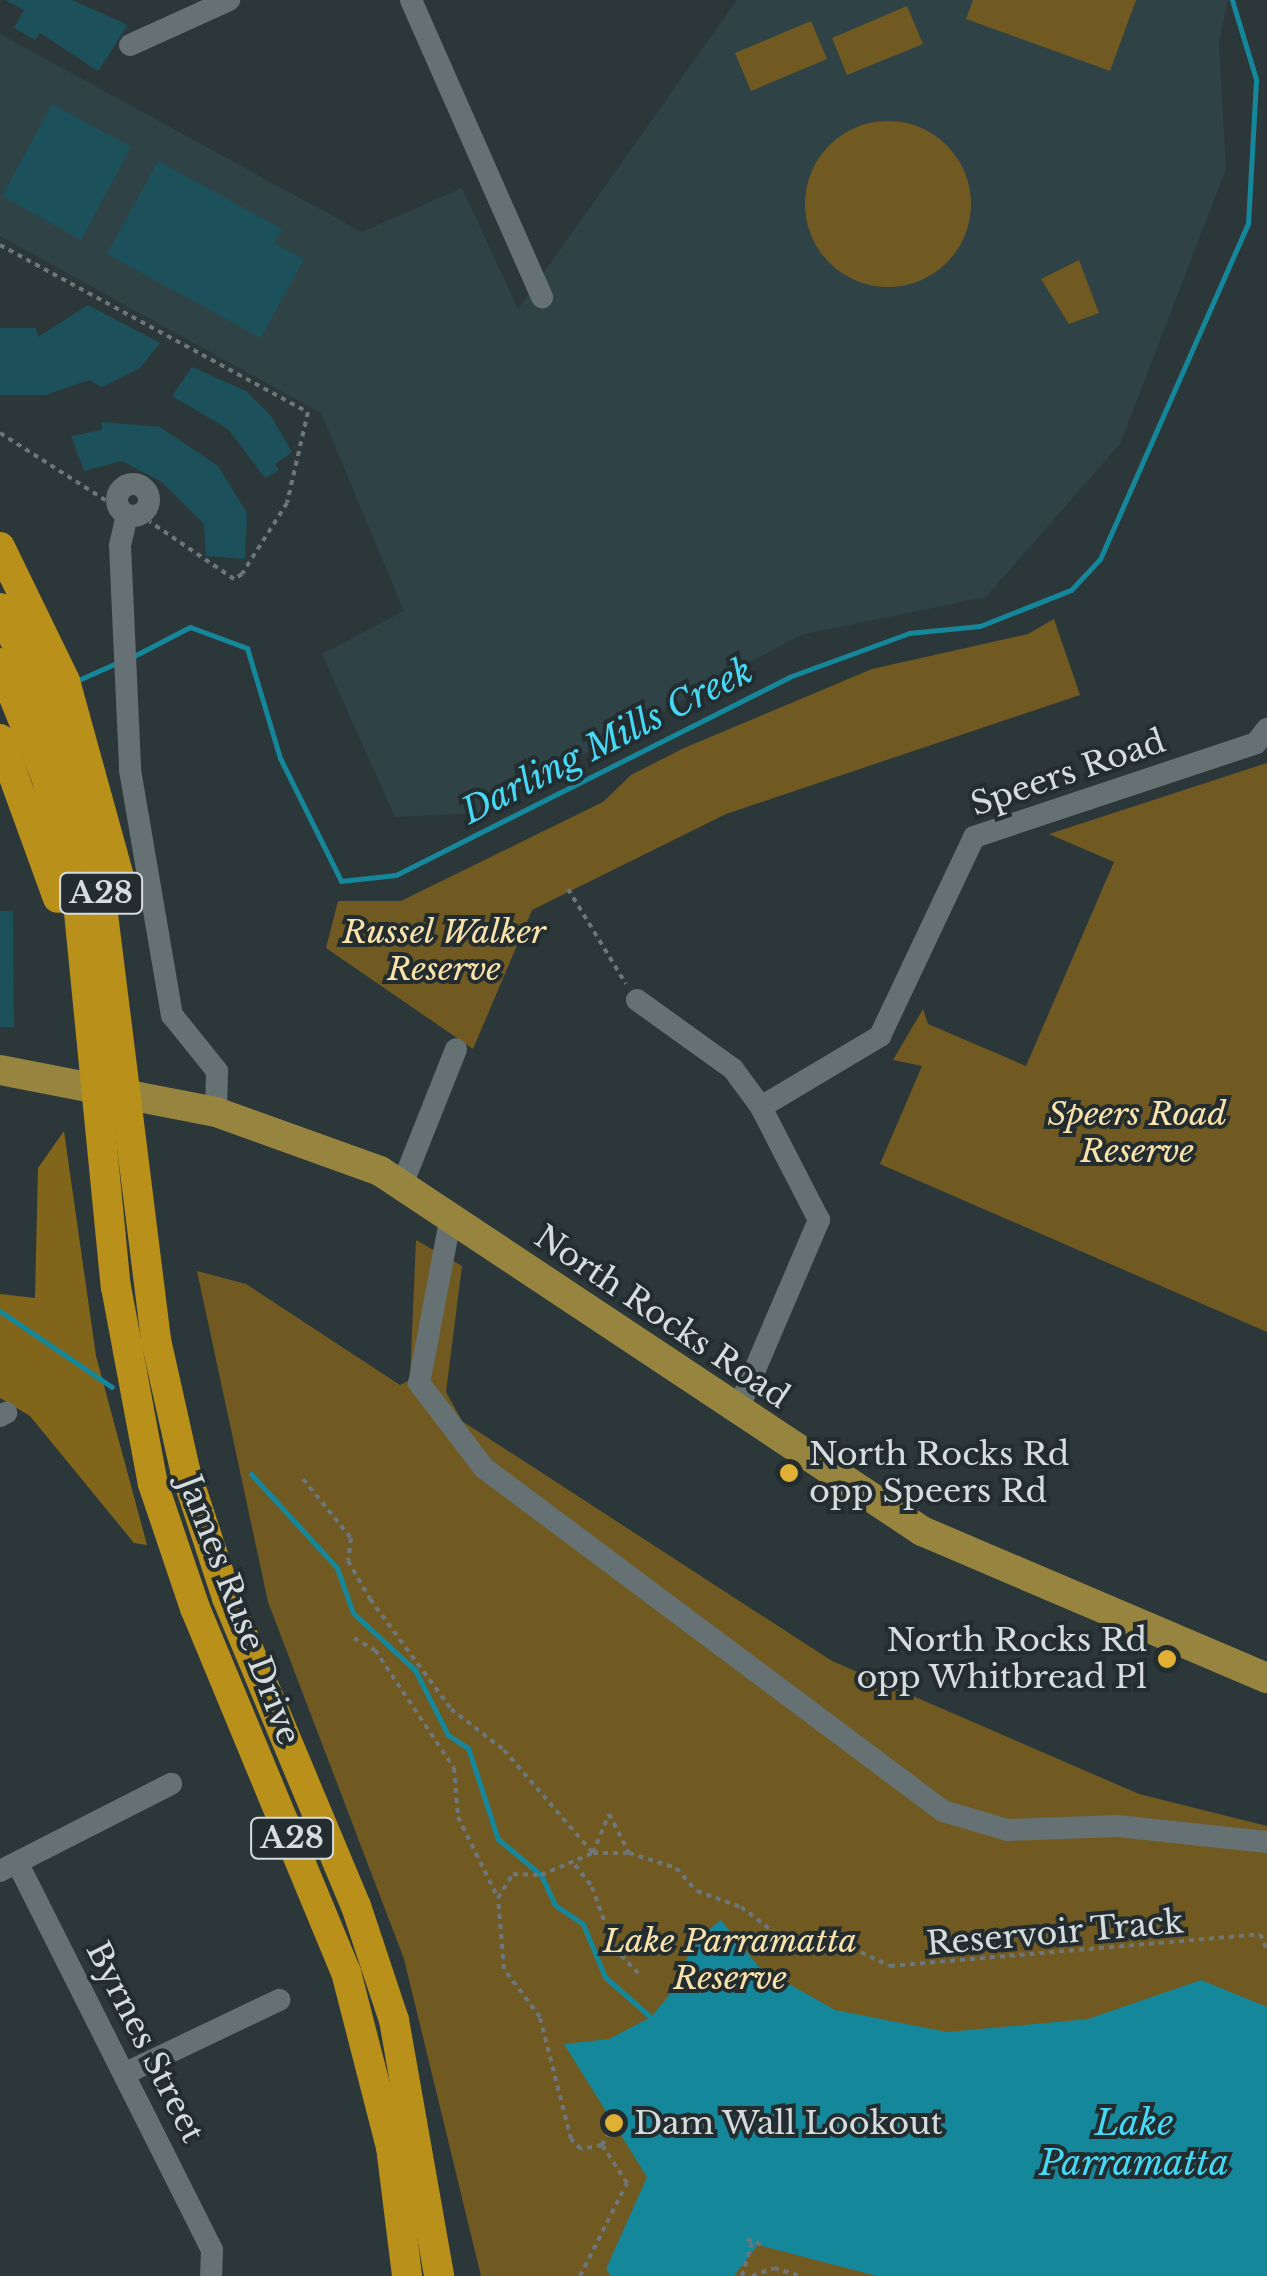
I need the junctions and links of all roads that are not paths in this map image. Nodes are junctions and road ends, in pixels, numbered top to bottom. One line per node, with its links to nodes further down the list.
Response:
1 (228, 0): 3 (street)
2 (411, 0): 4 (street)
3 (130, 45)
4 (542, 297)
5 (130, 516): 16 (street)
6 (0, 547): 8 (highway)
7 (0, 608): 8 (highway, A28)
8 (22, 646): 10 (highway, A28)
9 (1267, 729): 15 (street, Speers Road)
10 (39, 746): 12 (highway, James Ruse Drive / A28); 12 (highway)
11 (637, 1000): 15 (street)
12 (109, 1045): 27 (highway, James Ruse Drive / A28); 28 (highway, James Ruse Drive / A28)
13 (456, 1050): 17 (street)
14 (0, 1070): 16 (main road, North Rocks Road)
15 (761, 1107): 19 (street)
16 (216, 1112): 17 (main road, North Rocks Road)
17 (402, 1186): 18 (main road, North Rocks Road)
18 (451, 1216): 19 (main road, North Rocks Road); 22 (street)
19 (738, 1410): 20 (main road, North Rocks Road)
20 (1264, 1671)
21 (171, 1784): 23 (street)
22 (1267, 1842)
23 (9, 1867): 25 (street, Byrnes Street)
24 (279, 2000): 25 (street)
25 (126, 2073): 26 (street, Byrnes Street)
26 (211, 2276)
27 (407, 2276)
28 (439, 2276)

